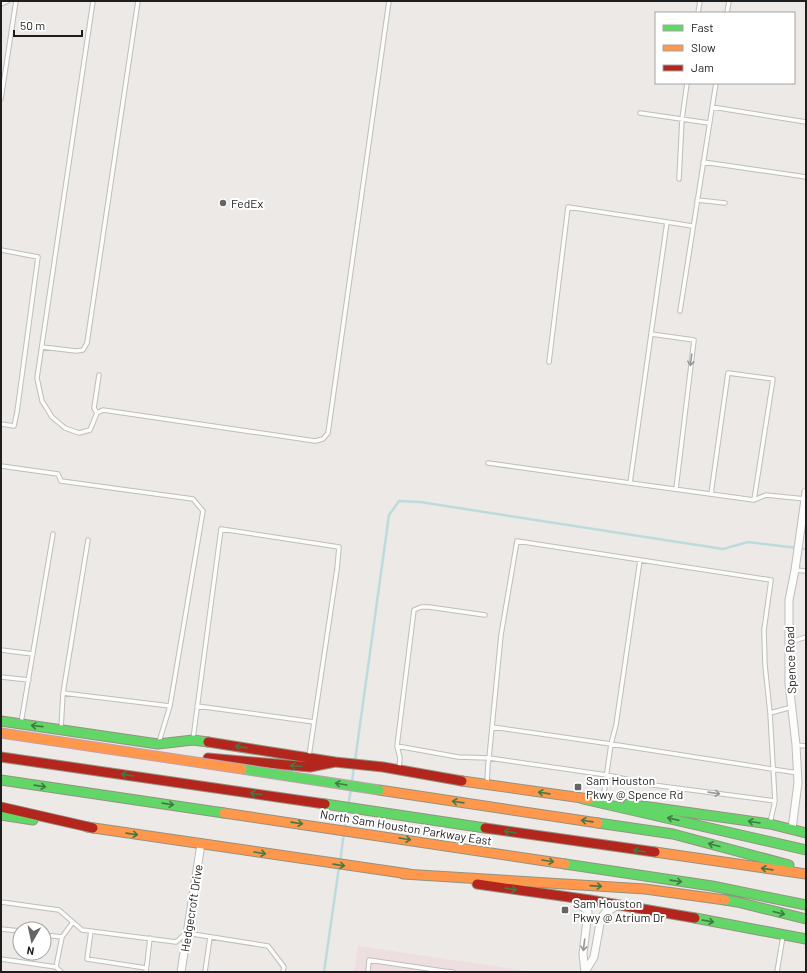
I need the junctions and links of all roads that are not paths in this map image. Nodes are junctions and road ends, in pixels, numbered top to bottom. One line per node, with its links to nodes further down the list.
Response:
1 (8, 1): 8 (lane)
2 (16, 1): 13 (lane)
3 (93, 1): 29 (lane)
4 (138, 1): 29 (lane)
5 (389, 1): 32 (lane)
6 (700, 1): 9 (lane)
7 (729, 1): 10 (lane)
8 (1, 4)
9 (698, 12)
10 (727, 12)
11 (687, 84): 16 (lane)
12 (716, 84): 14 (lane)
13 (1, 99)
14 (712, 107): 17 (lane); 18 (lane)
15 (640, 113): 16 (lane)
16 (682, 119): 18 (lane); 21 (lane)
17 (806, 122)
18 (709, 123): 19 (lane)
19 (703, 162): 20 (lane); 22 (lane)
20 (806, 177)
21 (679, 179)
22 (697, 200): 23 (lane); 25 (lane)
23 (725, 203)
24 (667, 222): 25 (lane); 28 (lane); 30 (lane)
25 (692, 226): 27 (lane)
26 (1, 250): 33 (lane)
27 (680, 311)
28 (651, 334): 36 (lane); 37 (lane, one-way to 37)
29 (42, 347): 32 (lane)
30 (548, 362)
31 (99, 375): 32 (lane)
32 (97, 413)
33 (1, 424)
34 (488, 463): 36 (lane)
35 (1, 466): 54 (lane)
36 (630, 483): 37 (lane)
37 (676, 490): 38 (lane)
38 (711, 494): 40 (lane); 40 (lane)
39 (806, 495): 40 (lane); 44 (street, Spence Road)
40 (754, 500)
41 (52, 534): 50 (lane)
42 (88, 540): 53 (lane)
43 (640, 560): 57 (lane); 61 (lane); 67 (lane)
44 (795, 570): 45 (lane); 48 (street, Spence Road)
45 (806, 571)
46 (485, 615): 68 (lane)
47 (806, 637): 48 (lane)
48 (788, 643): 56 (street, Spence Road)
49 (1, 650): 50 (lane)
50 (33, 654): 52 (lane)
51 (1, 677): 52 (lane)
52 (28, 680): 60 (lane)
53 (63, 693): 54 (lane); 62 (lane)
54 (170, 706): 66 (lane)
55 (197, 706): 59 (lane); 59 (lane); 65 (lane)
56 (792, 706): 57 (lane); 69 (street, Spence Road)
57 (770, 713): 76 (lane)
58 (1, 721): 60 (main road)
59 (314, 722): 72 (lane)
60 (21, 724): 62 (main road, one-way to 60)
61 (492, 727): 67 (lane); 73 (lane)
62 (61, 729): 66 (main road)
63 (1, 733): 92 (main road, one-way to 63, bridge)
64 (1, 739): 74 (main road, one-way to 64)
65 (193, 740): 66 (main road); 72 (main road, one-way to 65)
66 (158, 744)
67 (611, 744): 76 (lane); 78 (lane)
68 (397, 746): 73 (lane); 75 (lane)
69 (796, 746): 70 (lane); 77 (street, Spence Road)
70 (806, 746)
71 (1, 757): 94 (main road, North Sam Houston Parkway East, one-way to 71)
72 (309, 757): 74 (main road)
73 (489, 758): 78 (lane); 80 (lane)
74 (335, 762): 75 (main road)
75 (398, 770): 80 (main road)
76 (773, 770): 77 (lane); 83 (lane)
77 (798, 774): 88 (street, Spence Road)
78 (607, 775): 82 (lane); 83 (lane, one-way to 83)
79 (1, 780): 98 (main road, North Sam Houston Parkway East, one-way to 98)
80 (487, 785): 81 (main road, one-way to 80)
81 (583, 799): 82 (main road); 91 (main road, one-way to 81)
82 (603, 800): 86 (main road, one-way to 82)
83 (775, 802): 86 (lane)
84 (1, 806): 87 (main road)
85 (1, 815): 87 (main road)
86 (770, 824): 88 (main road)
87 (93, 828): 90 (main road, one-way to 90)
88 (792, 829): 89 (main road)
89 (806, 833)
90 (201, 844): 93 (main road, one-way to 93); 104 (street, Hedgecroft Drive)
91 (806, 850)
92 (806, 869)
93 (403, 874): 95 (main road, one-way to 95); 99 (main road, one-way to 99)
94 (806, 874)
95 (574, 898): 97 (main road); 121 (street, one-way to 121)
96 (1, 902): 100 (lane)
97 (618, 905): 105 (main road, one-way to 105); 121 (street)
98 (806, 905)
99 (806, 919)
100 (74, 922): 103 (lane); 107 (lane)
101 (1, 929): 102 (lane)
102 (12, 931)
103 (91, 931): 108 (lane); 113 (lane)
104 (186, 934): 108 (lane); 109 (lane); 116 (street, Hedgecroft Drive)
105 (783, 934): 110 (main road); 122 (lane)
106 (52, 936): 107 (lane)
107 (62, 937): 112 (lane)
108 (150, 938): 113 (lane)
109 (210, 938): 117 (lane); 118 (lane)
110 (806, 939)
111 (1, 959): 112 (lane)
112 (56, 967): 115 (lane)
113 (146, 970)
114 (443, 971): 119 (lane); 120 (lane)
115 (61, 972)
116 (181, 972)
117 (205, 972)
118 (283, 972)
119 (368, 972)
120 (453, 972)
121 (585, 972)
122 (777, 972)

